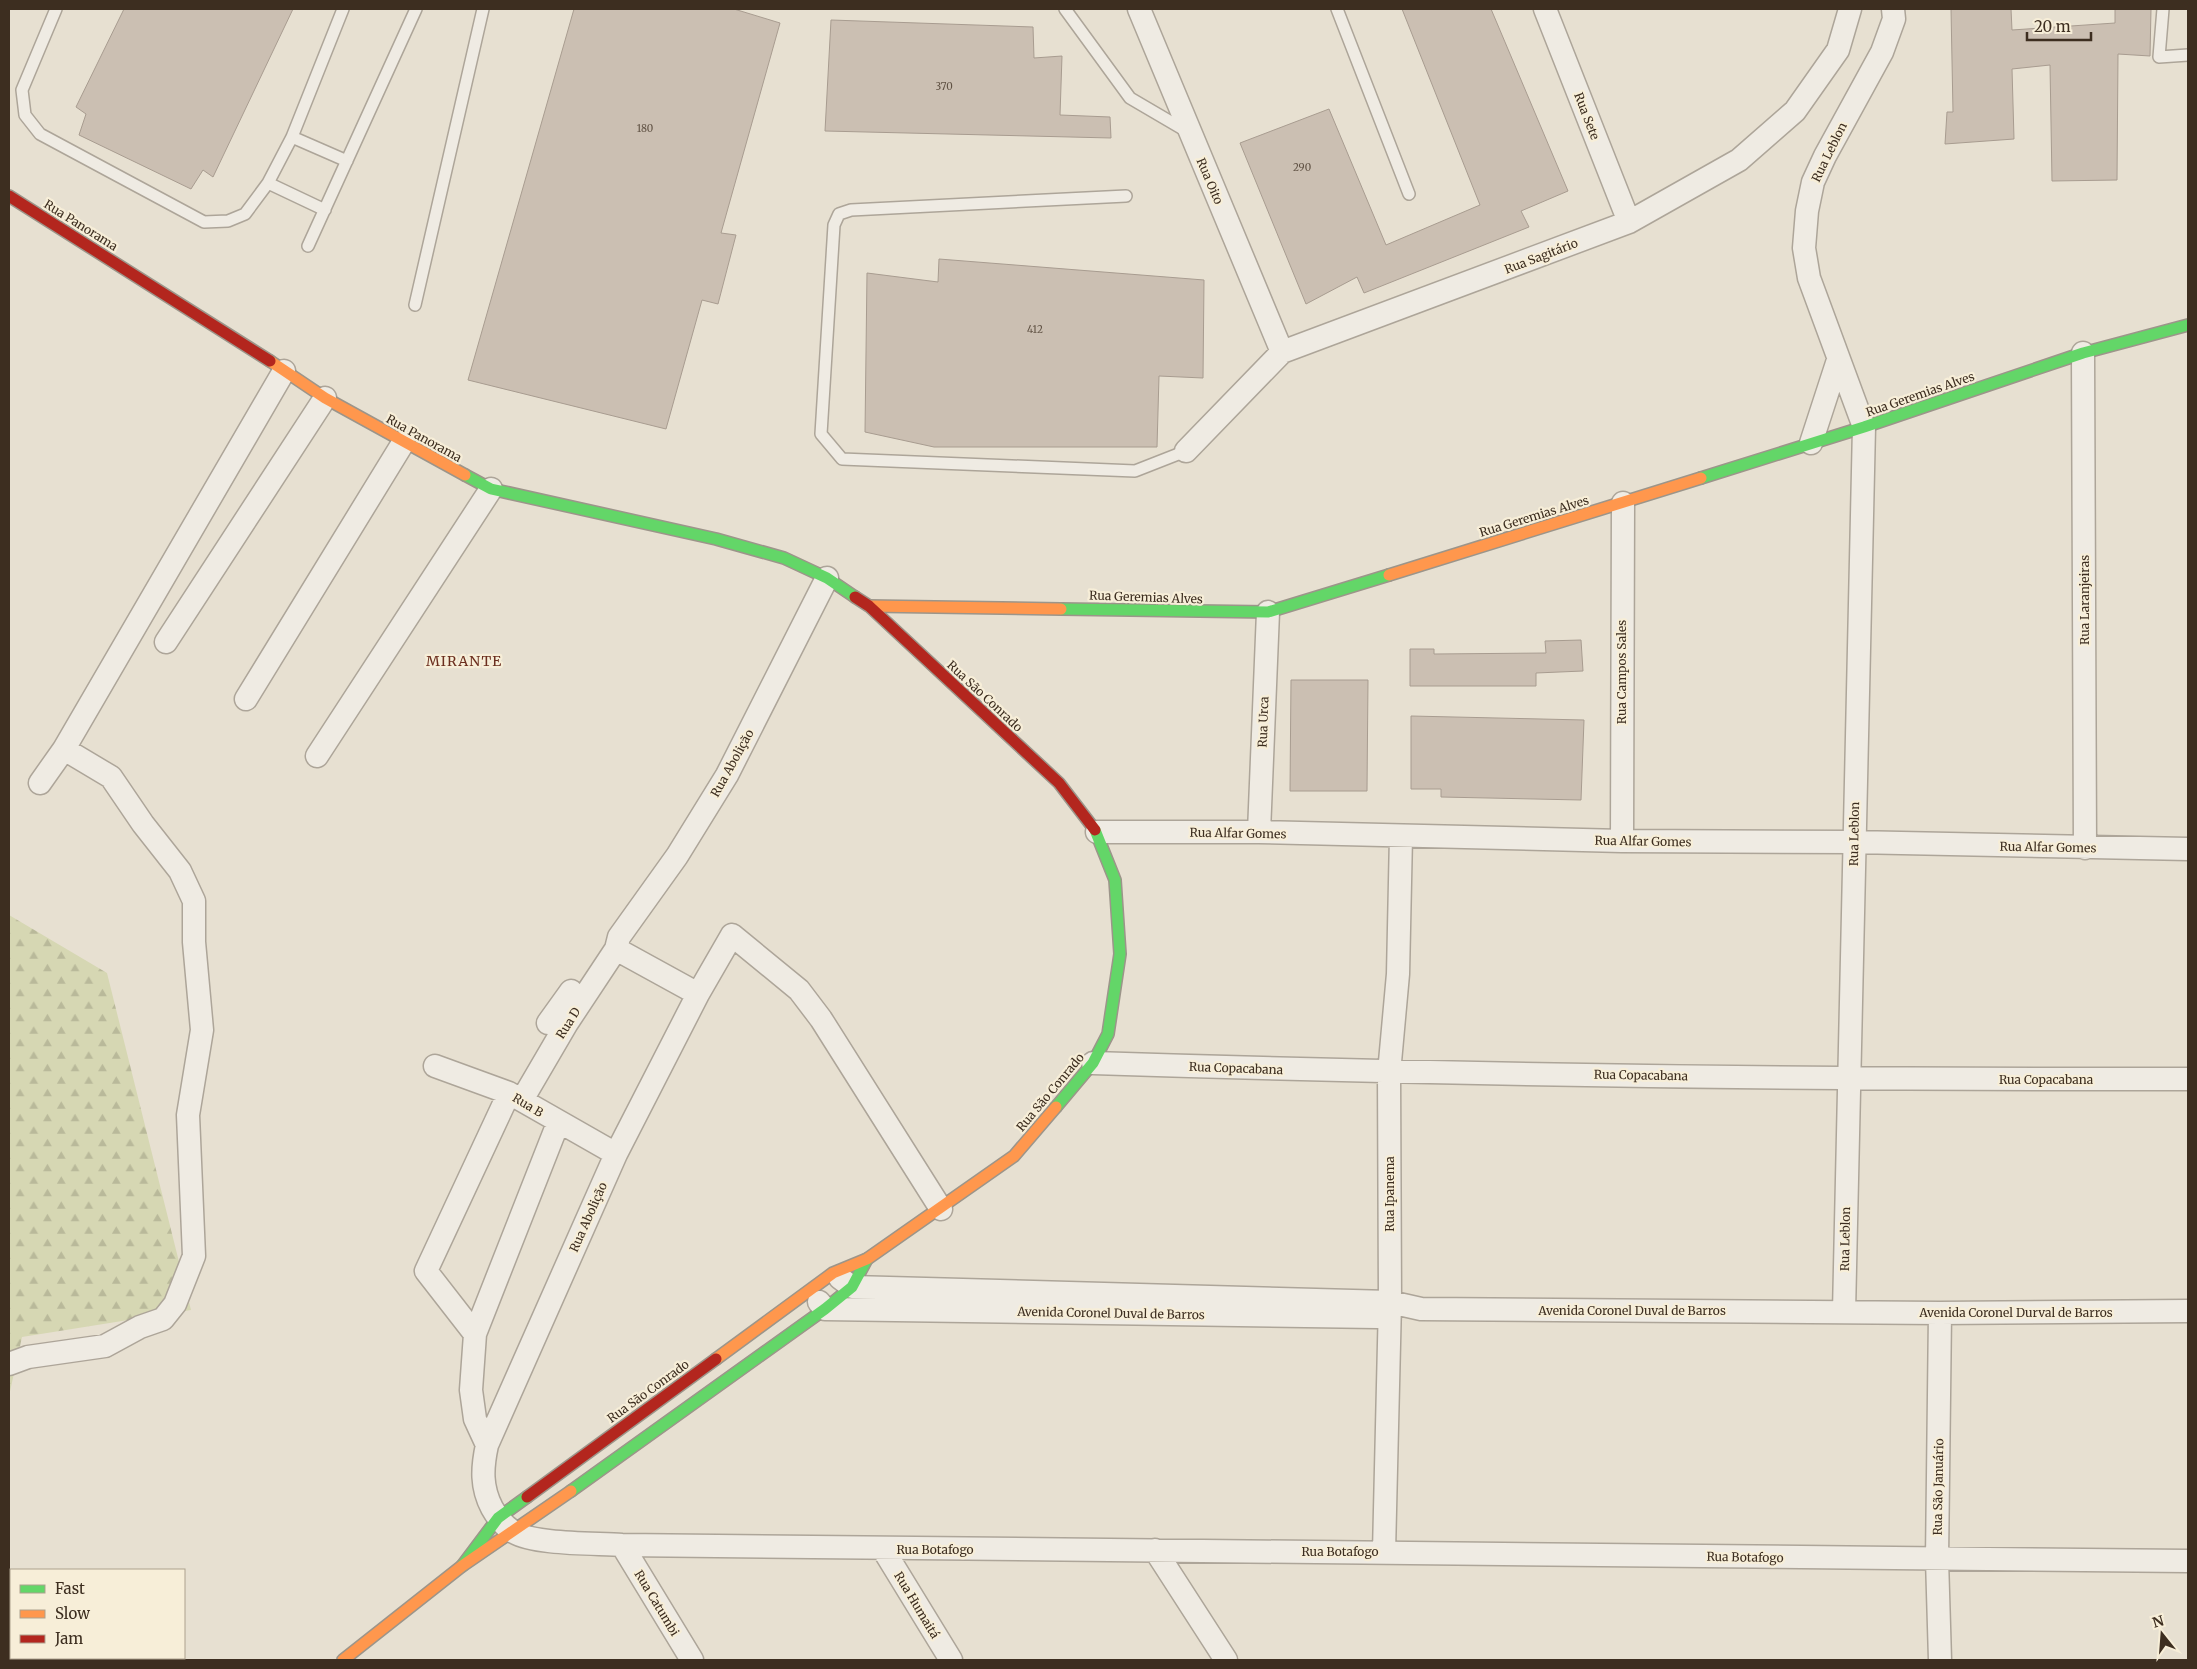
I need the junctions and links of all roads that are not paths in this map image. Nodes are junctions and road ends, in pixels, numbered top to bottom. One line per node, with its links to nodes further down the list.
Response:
1 (56, 9): 16 (lane)
2 (343, 9): 14 (lane)
3 (416, 9): 15 (lane)
4 (483, 9): 23 (lane)
5 (1065, 9): 13 (lane)
6 (1139, 9): 13 (street, Rua Oito)
7 (1337, 9): 17 (lane)
8 (1545, 9): 21 (street, Rua Sete)
9 (1850, 9): 21 (street, Rua Sagitário)
10 (1893, 9): 27 (street, Rua Leblon)
11 (2163, 9): 12 (lane)
12 (2188, 55)
13 (1189, 132): 25 (street, Rua Oito)
14 (292, 137): 15 (lane); 16 (lane)
15 (347, 161): 20 (lane)
16 (268, 183): 20 (lane)
17 (1409, 194)
18 (9, 196): 28 (street, Rua Panorama)
19 (1126, 196): 33 (lane)
20 (324, 210): 22 (lane)
21 (1629, 222): 25 (street, Rua Sagitário)
22 (308, 246)
23 (415, 304)
24 (2188, 324): 26 (street, Rua Geremias Alves)
25 (1282, 352): 33 (street, Rua Sagitário)
26 (2083, 353): 30 (street, Rua Geremias Alves); 49 (street, Rua Laranjeiras)
27 (1838, 360): 30 (street, Rua Leblon); 32 (street)
28 (284, 371): 29 (street, Rua Panorama); 41 (street)
29 (325, 398): 31 (street, Rua Panorama); 39 (street)
30 (1864, 427): 32 (street, Rua Geremias Alves); 48 (street, Rua Leblon)
31 (403, 443): 34 (street, Rua Panorama); 40 (street)
32 (1811, 443): 35 (street, Rua Geremias Alves)
33 (1186, 451)
34 (491, 488): 36 (street, Rua Panorama); 42 (street)
35 (1623, 503): 38 (street, Rua Geremias Alves); 47 (street, Rua Campos Sales)
36 (827, 578): 37 (street, Rua Panorama); 51 (street, Rua Abolição)
37 (869, 606): 38 (street, Rua Geremias Alves); 44 (street, Rua São Conrado)
38 (1268, 612): 45 (street, Rua Urca)
39 (166, 642)
40 (246, 699)
41 (64, 749): 43 (street); 74 (street)
42 (317, 756)
43 (40, 783)
44 (1098, 832): 45 (street, Rua Alfar Gomes); 54 (street, Rua São Conrado)
45 (1259, 832): 46 (street, Rua Alfar Gomes)
46 (1401, 836): 47 (street, Rua Alfar Gomes); 56 (street, Rua Ipanema)
47 (1622, 841): 48 (street, Rua Alfar Gomes)
48 (1853, 842): 49 (street, Rua Alfar Gomes); 57 (street, Rua Leblon)
49 (2085, 848): 50 (street, Rua Alfar Gomes)
50 (2188, 849)
51 (617, 943): 52 (street); 53 (street, Rua Abolição); 59 (street, Rua D)
52 (698, 994): 61 (street, Rua Abolição); 62 (street, Rua Abolição)
53 (548, 1023)
54 (1093, 1063): 56 (street, Rua Copacabana); 62 (street, Rua São Conrado)
55 (435, 1066): 59 (street, Rua B)
56 (1389, 1073): 57 (street, Rua Copacabana); 69 (street, Rua Ipanema)
57 (1848, 1079): 58 (street, Rua Copacabana); 71 (street, Rua Leblon)
58 (2188, 1079)
59 (516, 1096): 60 (street, Rua B); 73 (street)
60 (558, 1123): 61 (street, Rua B); 73 (street)
61 (616, 1154): 75 (street, Rua Abolição)
62 (942, 1209): 63 (street, Rua São Conrado)
63 (867, 1259): 64 (street, Rua São Conrado); 65 (street, Rua São Conrado)
64 (833, 1273): 65 (street); 66 (street, Rua São Conrado)
65 (852, 1287): 67 (street, Avenida Coronel Duval de Barros); 68 (street, Rua São Conrado)
66 (808, 1291): 68 (street); 76 (street, Rua São Conrado)
67 (949, 1300): 68 (street, Avenida Coronel Duval de Barros); 69 (street, Avenida Coronel Duval de Barros)
68 (826, 1309): 76 (street, Rua São Conrado)
69 (1390, 1309): 71 (street, Avenida Coronel Duval de Barros); 80 (street, Rua Ipanema)
70 (2188, 1311): 72 (street, Avenida Coronel Durval de Barros)
71 (1844, 1312): 72 (street, Avenida Coronel Durval de Barros)
72 (1940, 1314): 81 (street, Rua São Januário)
73 (475, 1334): 75 (street)
74 (9, 1364)
75 (487, 1445): 76 (street, Rua Abolição)
76 (505, 1525): 77 (street, Rua Botafogo); 83 (street, Rua São Conrado); 83 (street, Rua São Conrado)
77 (622, 1545): 78 (street, Rua Botafogo); 85 (street, Rua Catumbi)
78 (884, 1549): 79 (street, Rua Botafogo); 86 (street, Rua Humaitá)
79 (1155, 1550): 80 (street, Rua Botafogo); 87 (street)
80 (1384, 1552): 81 (street, Rua Botafogo)
81 (1937, 1559): 82 (street, Rua Botafogo); 88 (street, Rua São Januário)
82 (2188, 1561)
83 (462, 1566): 84 (street, Rua São Conrado)
84 (343, 1660)
85 (692, 1660)
86 (952, 1660)
87 (1226, 1660)
88 (1940, 1660)

